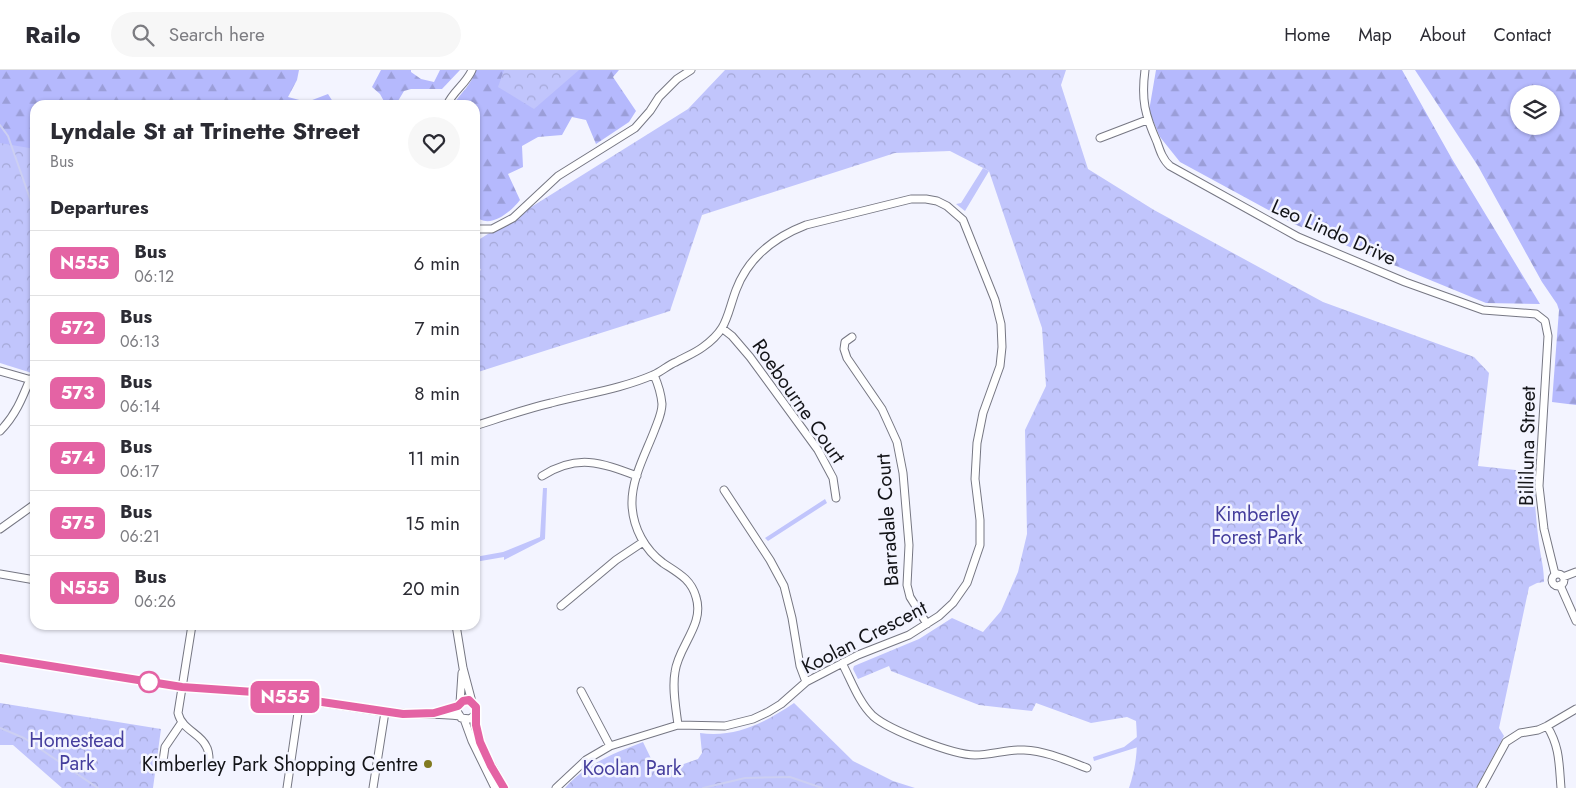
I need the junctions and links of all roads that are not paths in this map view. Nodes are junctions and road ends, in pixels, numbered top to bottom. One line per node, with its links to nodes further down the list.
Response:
1 (472, 70): 4 (street)
2 (691, 70): 7 (street)
3 (1145, 70): 5 (street, Leo Lindo Drive)
4 (450, 100)
5 (1147, 120): 6 (street); 8 (street, Leo Lindo Drive)
6 (1100, 138)
7 (480, 228)
8 (1542, 317): 26 (street, Billiluna Street)
9 (723, 329): 12 (street, Koolan Crescent); 20 (street, Roebourne Court); 32 (street, Koolan Crescent)
10 (852, 337): 32 (street, Barradale Court)
11 (0, 371): 13 (street)
12 (654, 375): 15 (street, Koolan Crescent); 18 (street)
13 (30, 379)
14 (30, 384): 16 (street)
15 (480, 424)
16 (0, 430)
17 (542, 476): 18 (street)
18 (637, 476): 23 (street)
19 (724, 490): 38 (street)
20 (836, 498)
21 (30, 508): 22 (street)
22 (0, 529)
23 (643, 542): 30 (street); 50 (street)
24 (1576, 572): 27 (street)
25 (0, 574): 28 (street)
26 (1555, 574): 27 (street); 29 (street)
27 (1563, 577): 29 (street)
28 (30, 579)
29 (1560, 585): 31 (street)
30 (561, 606)
31 (1576, 621)
32 (927, 624): 36 (street, Koolan Crescent)
33 (191, 630): 39 (street)
34 (457, 630): 37 (street)
35 (0, 658): 39 (street)
36 (842, 663): 38 (street, Koolan Crescent); 55 (street)
37 (463, 668): 42 (street); 43 (street)
38 (806, 682): 50 (street, Koolan Crescent)
39 (182, 687): 41 (street); 49 (street)
40 (581, 691): 52 (street)
41 (300, 699): 45 (street); 57 (street)
42 (472, 702): 43 (street); 47 (street)
43 (459, 704): 46 (street); 48 (street)
44 (1576, 709): 51 (street)
45 (385, 712): 46 (street); 58 (street)
46 (434, 713): 48 (street)
47 (475, 715): 48 (street); 56 (street)
48 (462, 718): 56 (street)
49 (182, 722): 53 (street); 54 (street)
50 (678, 725): 52 (street, Koolan Crescent)
51 (1547, 726): 60 (street); 61 (street)
52 (610, 746): 59 (street, Koolan Crescent)
53 (209, 766)
54 (162, 768)
55 (1087, 768)
56 (500, 786)
57 (287, 788)
58 (373, 788)
59 (556, 788)
60 (1480, 788)
61 (1561, 788)

